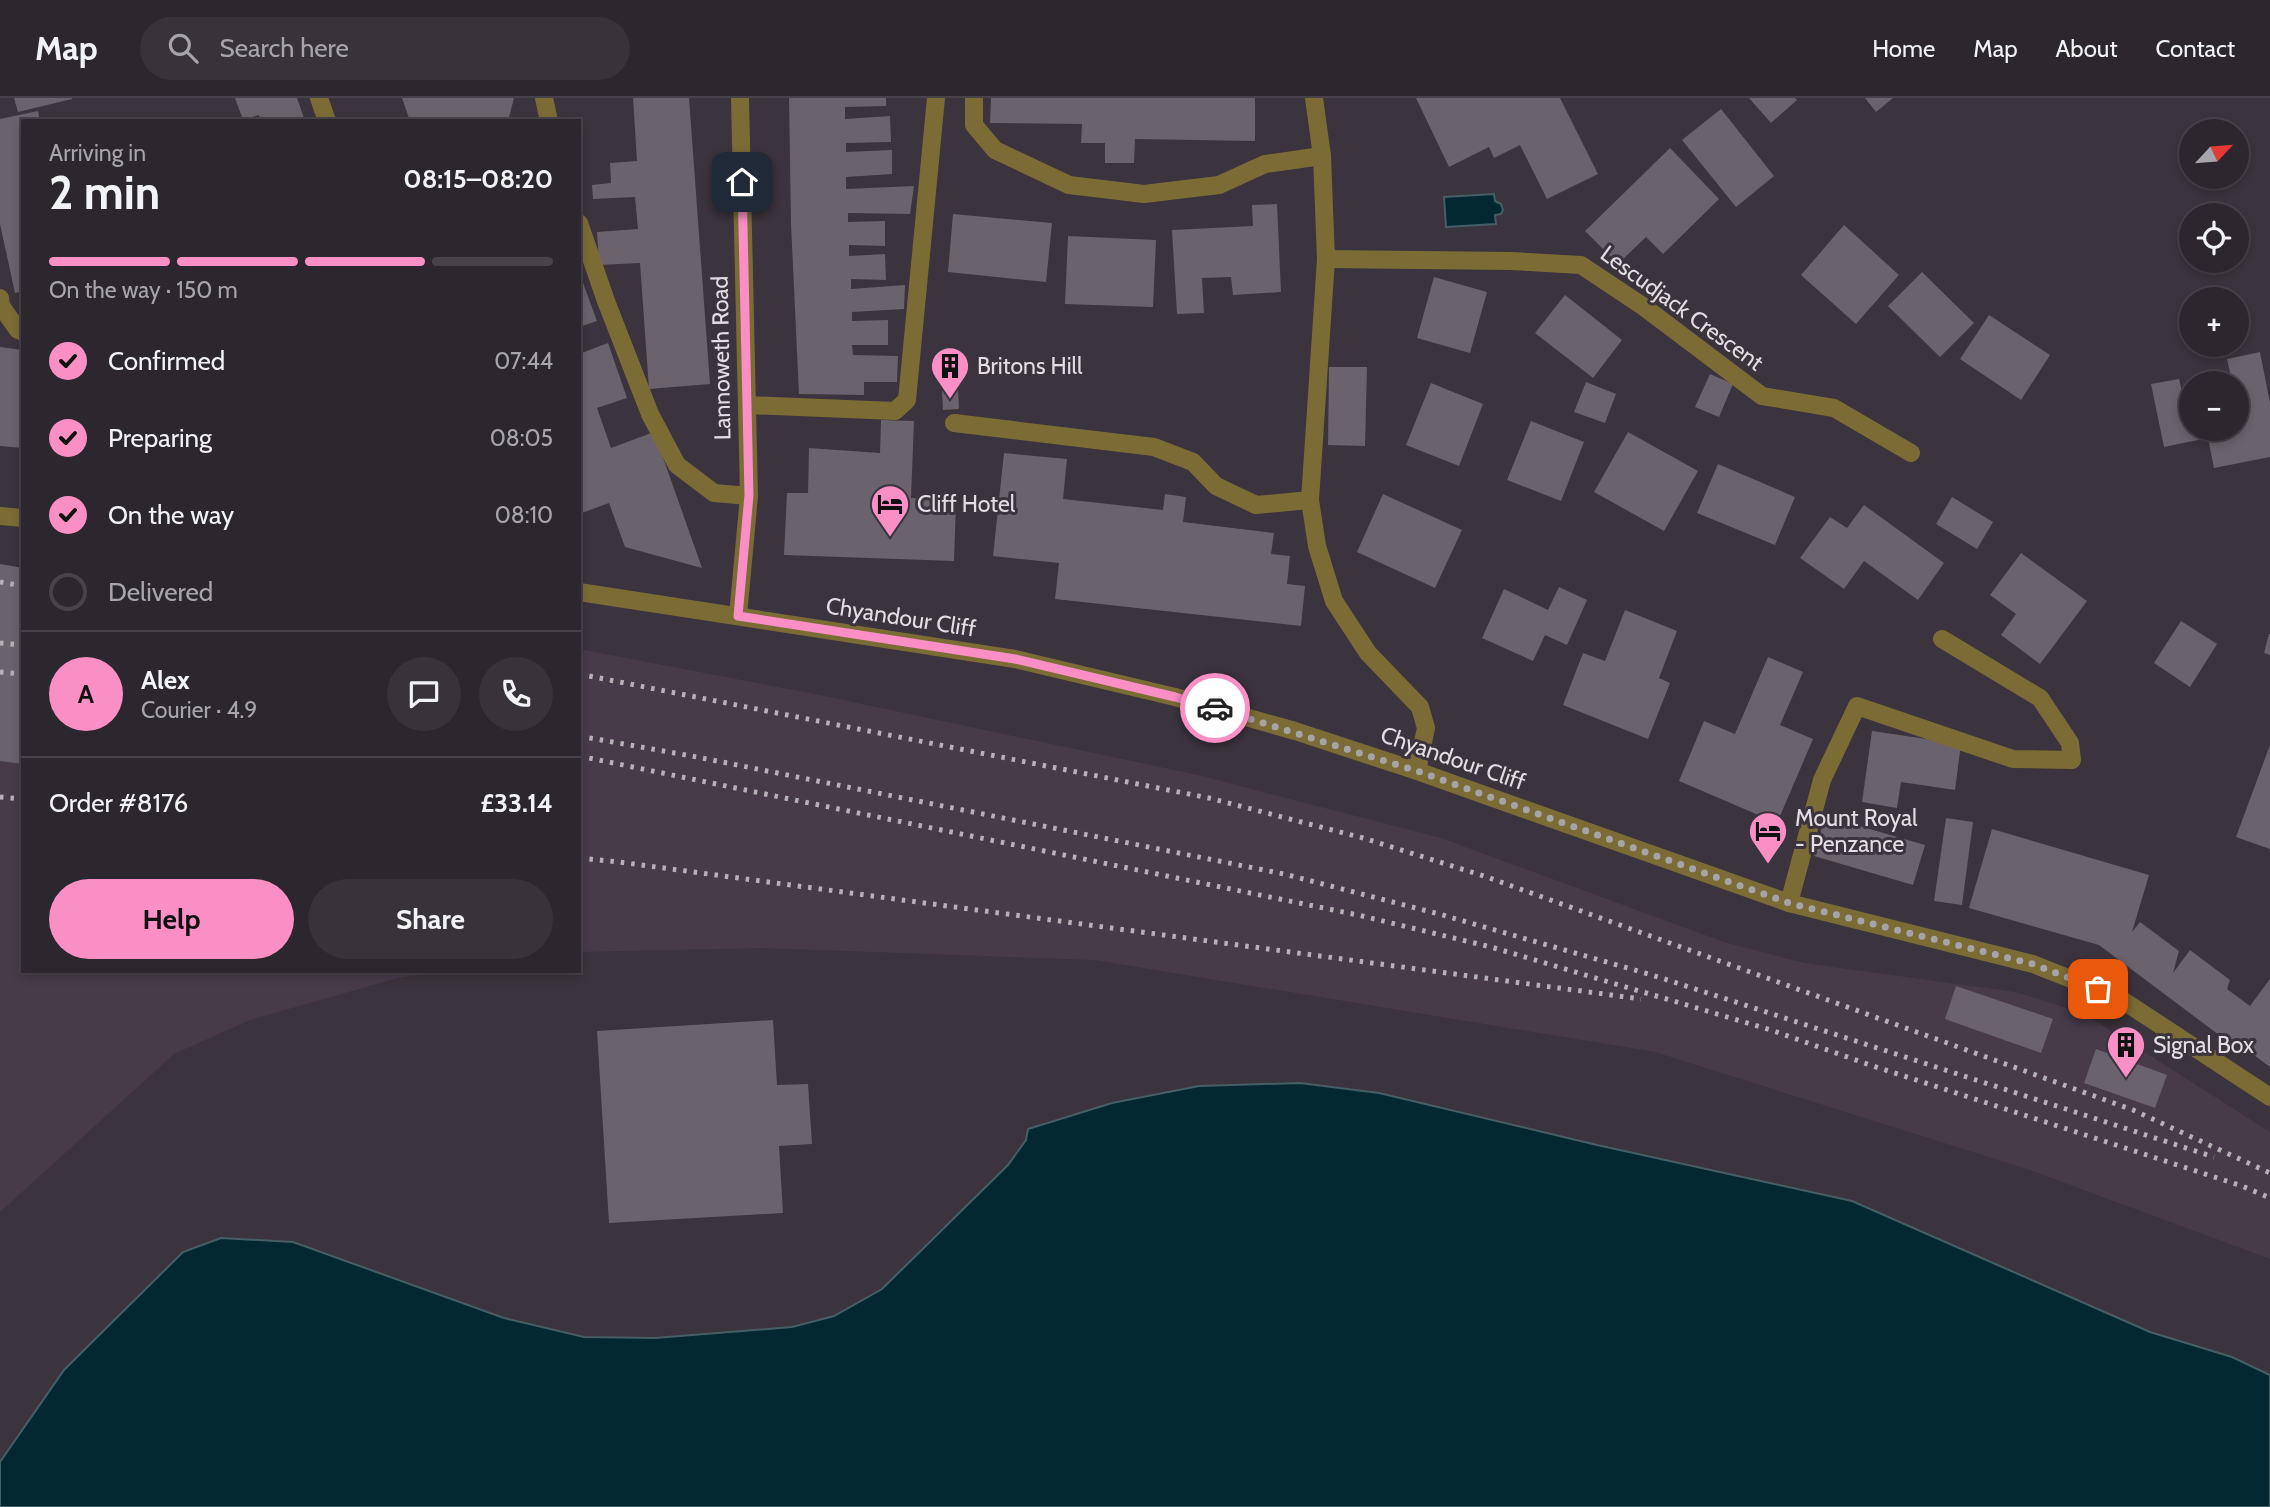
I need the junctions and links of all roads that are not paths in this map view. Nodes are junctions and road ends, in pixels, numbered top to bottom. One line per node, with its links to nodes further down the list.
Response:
1 (319, 98): 7 (street)
2 (544, 98): 8 (street)
3 (740, 98): 14 (street, Lannoweth Road)
4 (936, 98): 14 (street)
5 (974, 98): 9 (street)
6 (1314, 98): 9 (street)
7 (326, 119)
8 (549, 119)
9 (1322, 156): 11 (street)
10 (581, 229): 17 (street)
11 (1326, 260): 16 (street, Lescudjack Crescent); 18 (street)
12 (0, 299): 13 (street)
13 (21, 331)
14 (747, 405): 17 (street, Lannoweth Road)
15 (954, 423): 18 (street)
16 (1911, 453)
17 (749, 495): 22 (street, Lannoweth Road)
18 (1310, 500): 24 (street)
19 (0, 516): 20 (street)
20 (21, 518)
21 (581, 592): 22 (street, Chyandour Cliff)
22 (738, 616): 24 (street, Chyandour Cliff)
23 (1942, 639): 25 (street)
24 (1417, 771): 25 (street, Chyandour Cliff)
25 (1789, 903): 26 (street, Chyandour Cliff)
26 (2270, 1097)

